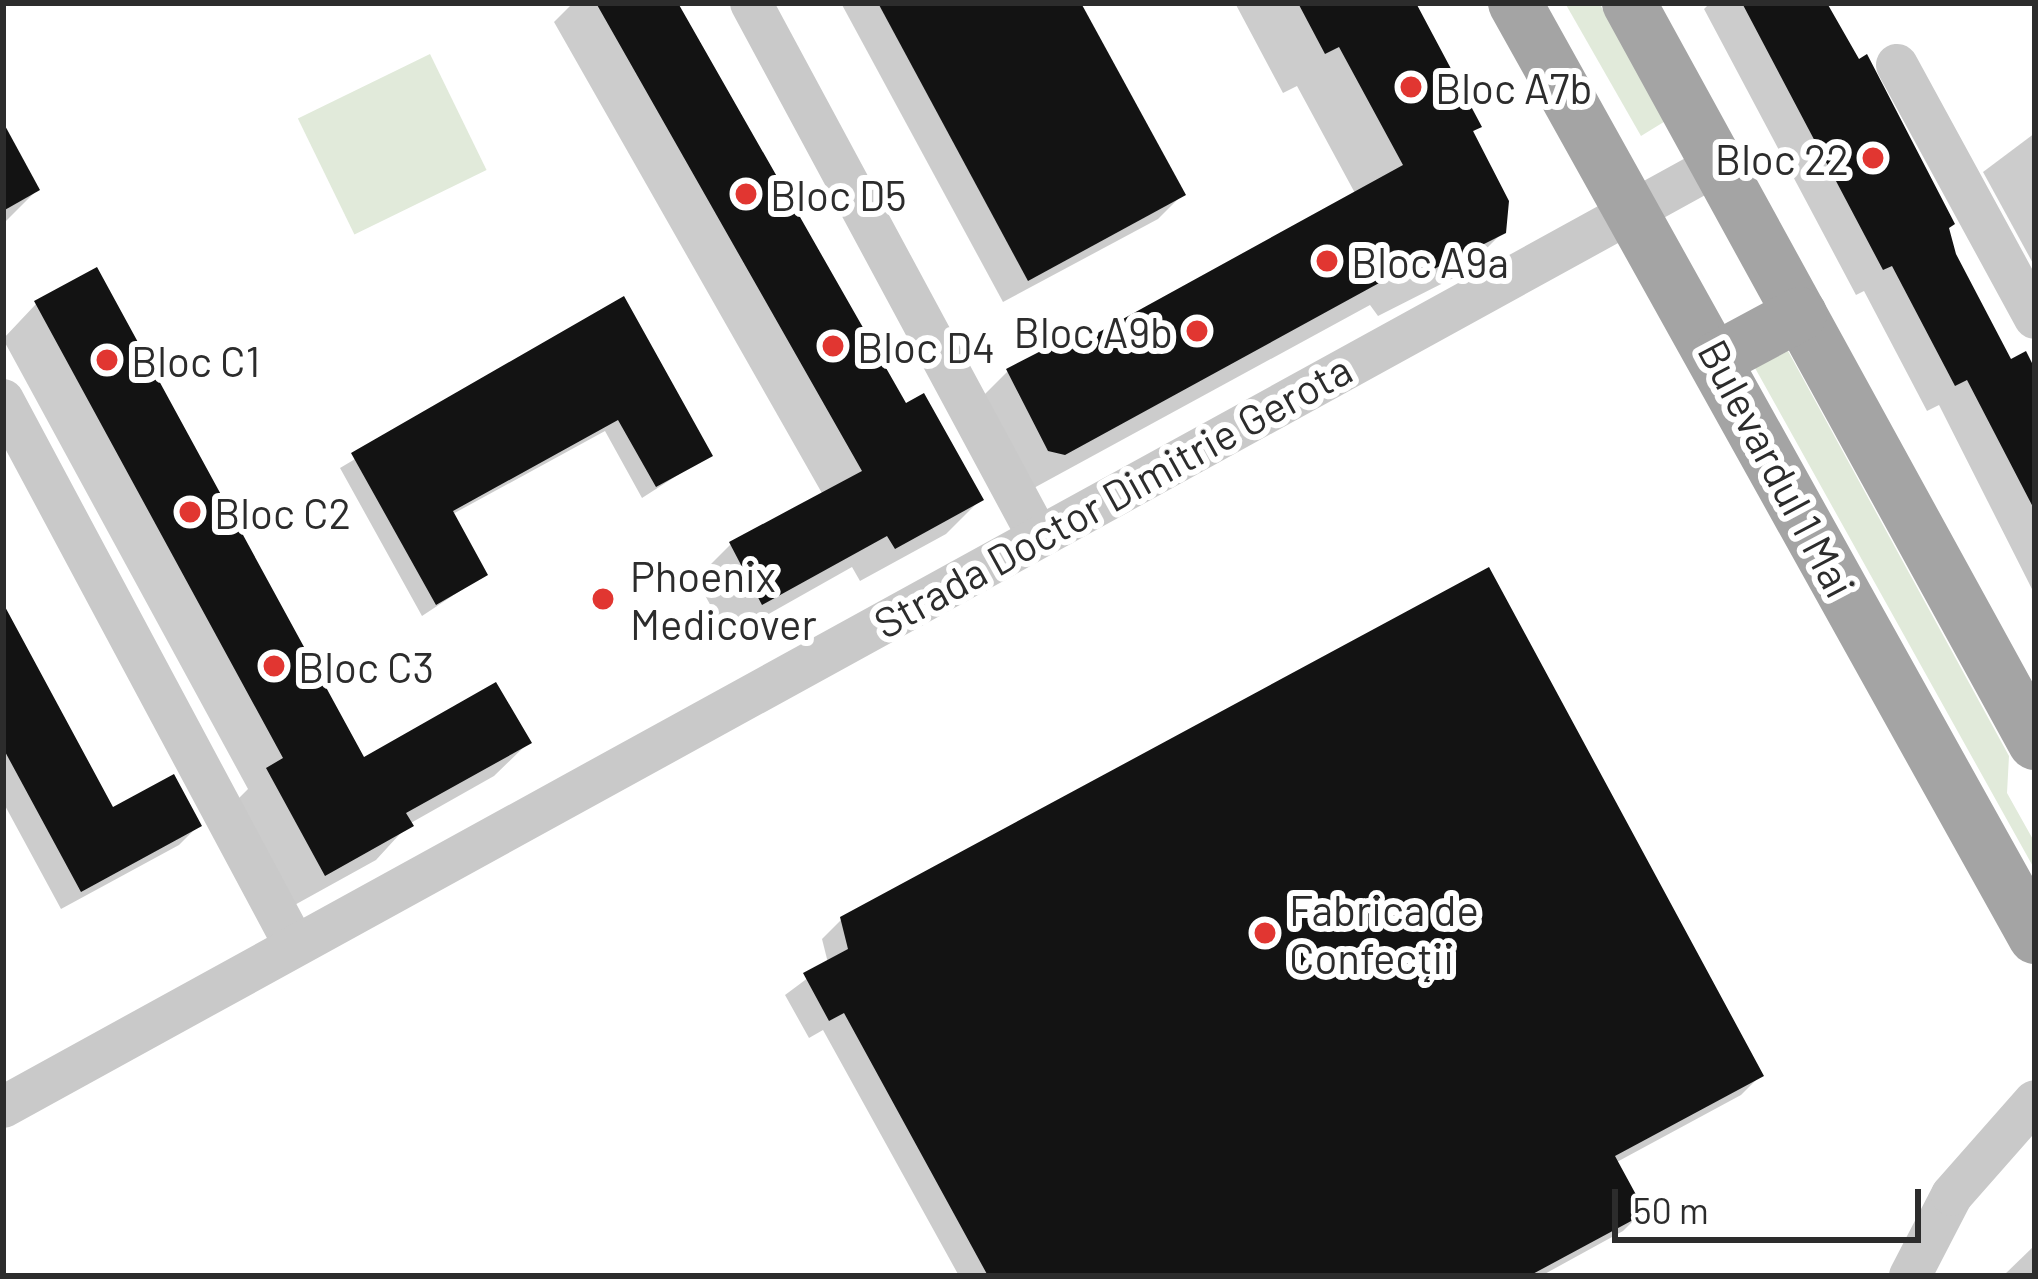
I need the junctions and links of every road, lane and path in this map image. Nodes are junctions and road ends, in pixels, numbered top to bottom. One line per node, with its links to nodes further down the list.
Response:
1 (751, 3): 11 (street)
2 (1515, 3): 6 (main road, Bulevardul 1 Mai)
3 (1628, 3): 5 (main road)
4 (1897, 65): 8 (street)
5 (1718, 164): 6 (street, Strada Doctor Dimitrie Gerota); 7 (main road)
6 (1635, 207): 9 (main road, Bulevardul 1 Mai); 11 (street, Strada Doctor Dimitrie Gerota)
7 (1800, 314): 9 (main road); 12 (main road)
8 (2035, 318)
9 (1718, 358): 13 (main road, Bulevardul 1 Mai)
10 (3, 400): 14 (street)
11 (1039, 536): 14 (street, Strada Doctor Dimitrie Gerota)
12 (2035, 743)
13 (2035, 937)
14 (295, 946): 16 (street, Strada Doctor Dimitrie Gerota)
15 (2035, 1101): 17 (street)
16 (3, 1107)
17 (1910, 1276)

